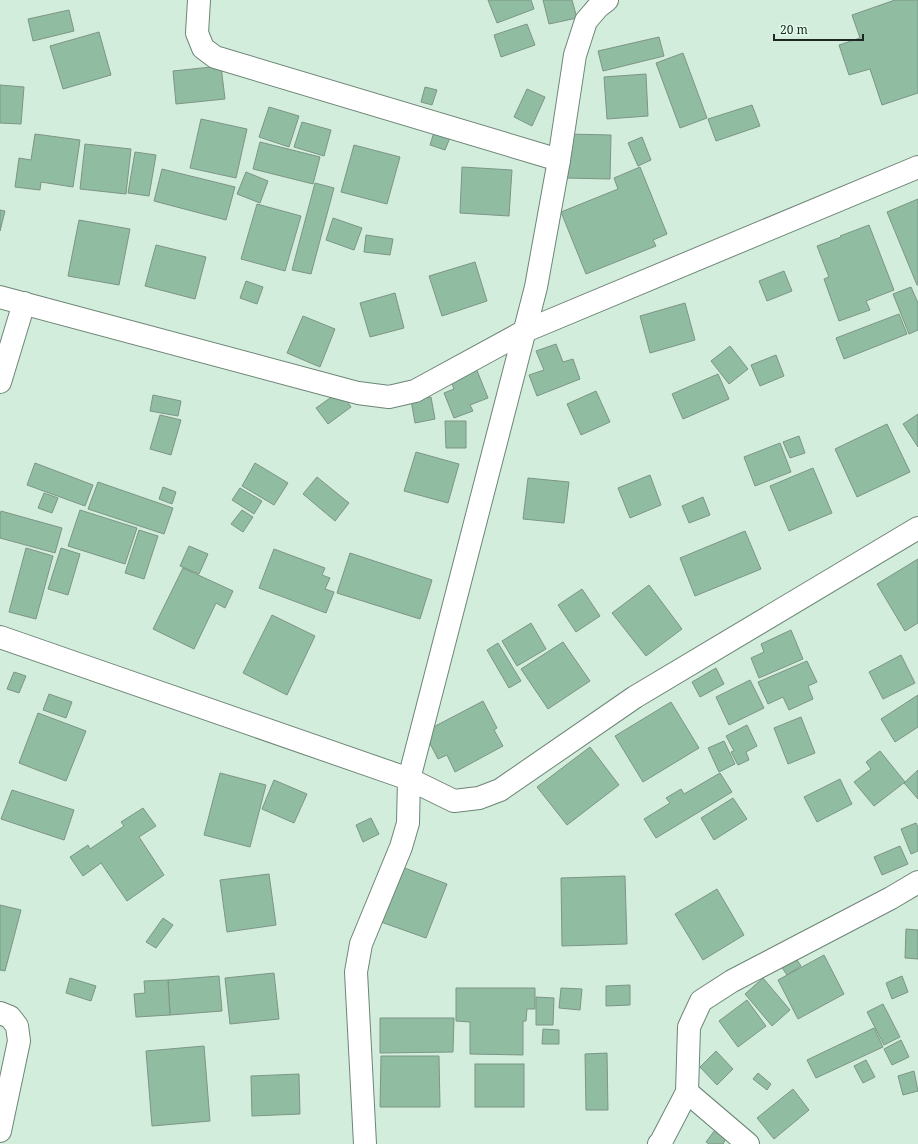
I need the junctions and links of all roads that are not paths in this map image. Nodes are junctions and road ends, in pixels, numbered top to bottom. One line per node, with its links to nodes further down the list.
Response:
1 (200, 0): 3 (street)
2 (607, 0): 3 (street)
3 (558, 160): 7 (street)
4 (918, 167): 7 (street)
5 (0, 297): 6 (street)
6 (24, 303): 7 (street); 8 (street)
7 (525, 331): 11 (street)
8 (0, 382)
9 (918, 528): 11 (street)
10 (0, 636): 11 (street)
11 (409, 779): 16 (street)
12 (918, 882): 14 (street)
13 (0, 1013): 15 (street)
14 (687, 1092): 17 (street); 18 (street)
15 (0, 1131)
16 (365, 1144)
17 (659, 1144)
18 (748, 1144)

